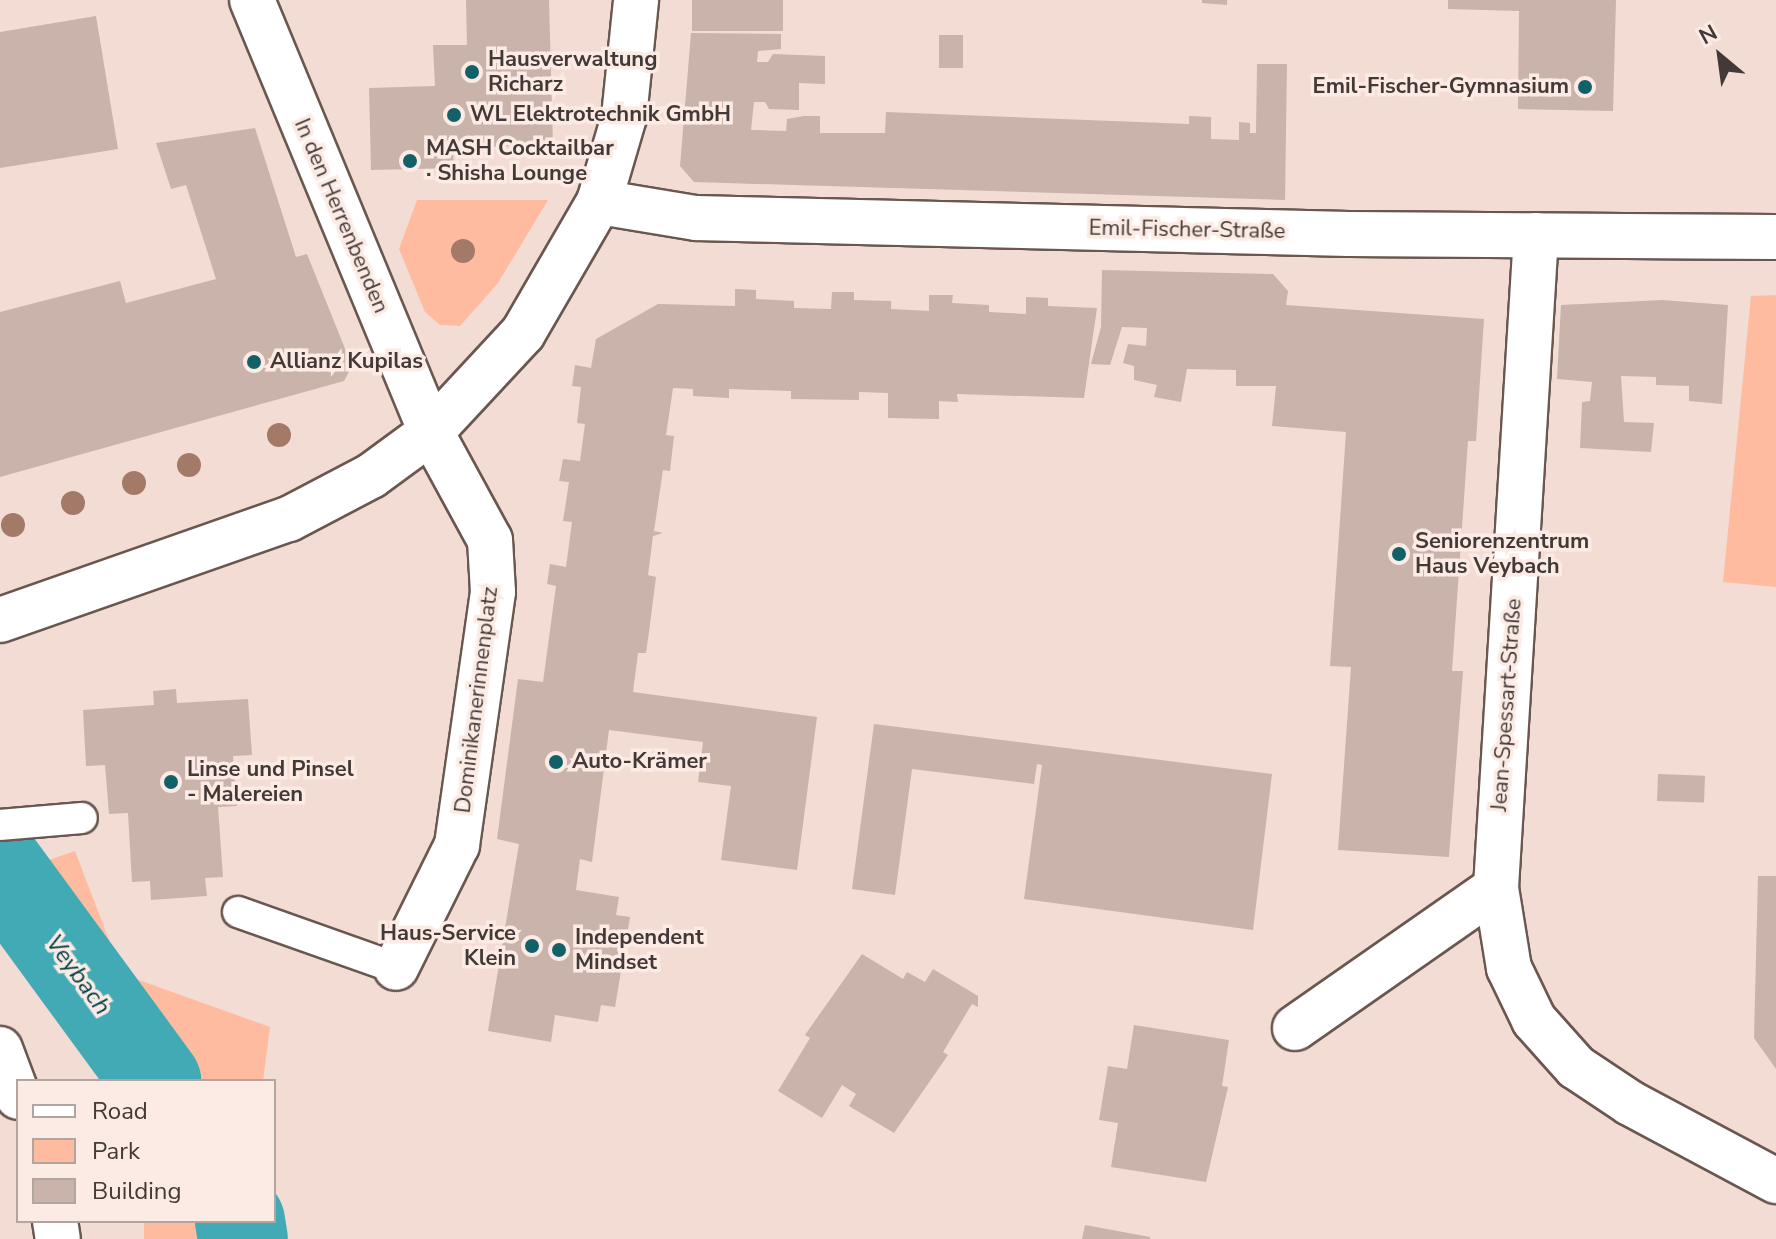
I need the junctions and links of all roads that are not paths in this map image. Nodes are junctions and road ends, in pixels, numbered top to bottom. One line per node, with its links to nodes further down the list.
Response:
1 (252, 0): 6 (street, In den Herrenbenden)
2 (636, 0): 3 (street)
3 (599, 202): 4 (street, Emil-Fischer-Straße); 6 (street)
4 (1536, 235): 5 (street, Emil-Fischer-Straße); 11 (street, Jean-Spessart-Straße)
5 (1776, 237)
6 (431, 432): 7 (street); 13 (street, Dominikanerinnenplatz)
7 (12, 616): 8 (street)
8 (0, 649)
9 (82, 818): 10 (lane)
10 (0, 825)
11 (1496, 888): 14 (street); 17 (street, Jean-Spessart-Straße)
12 (238, 912): 13 (lane)
13 (396, 968)
14 (1295, 1028)
15 (0, 1049): 16 (street)
16 (16, 1092)
17 (1776, 1181)

